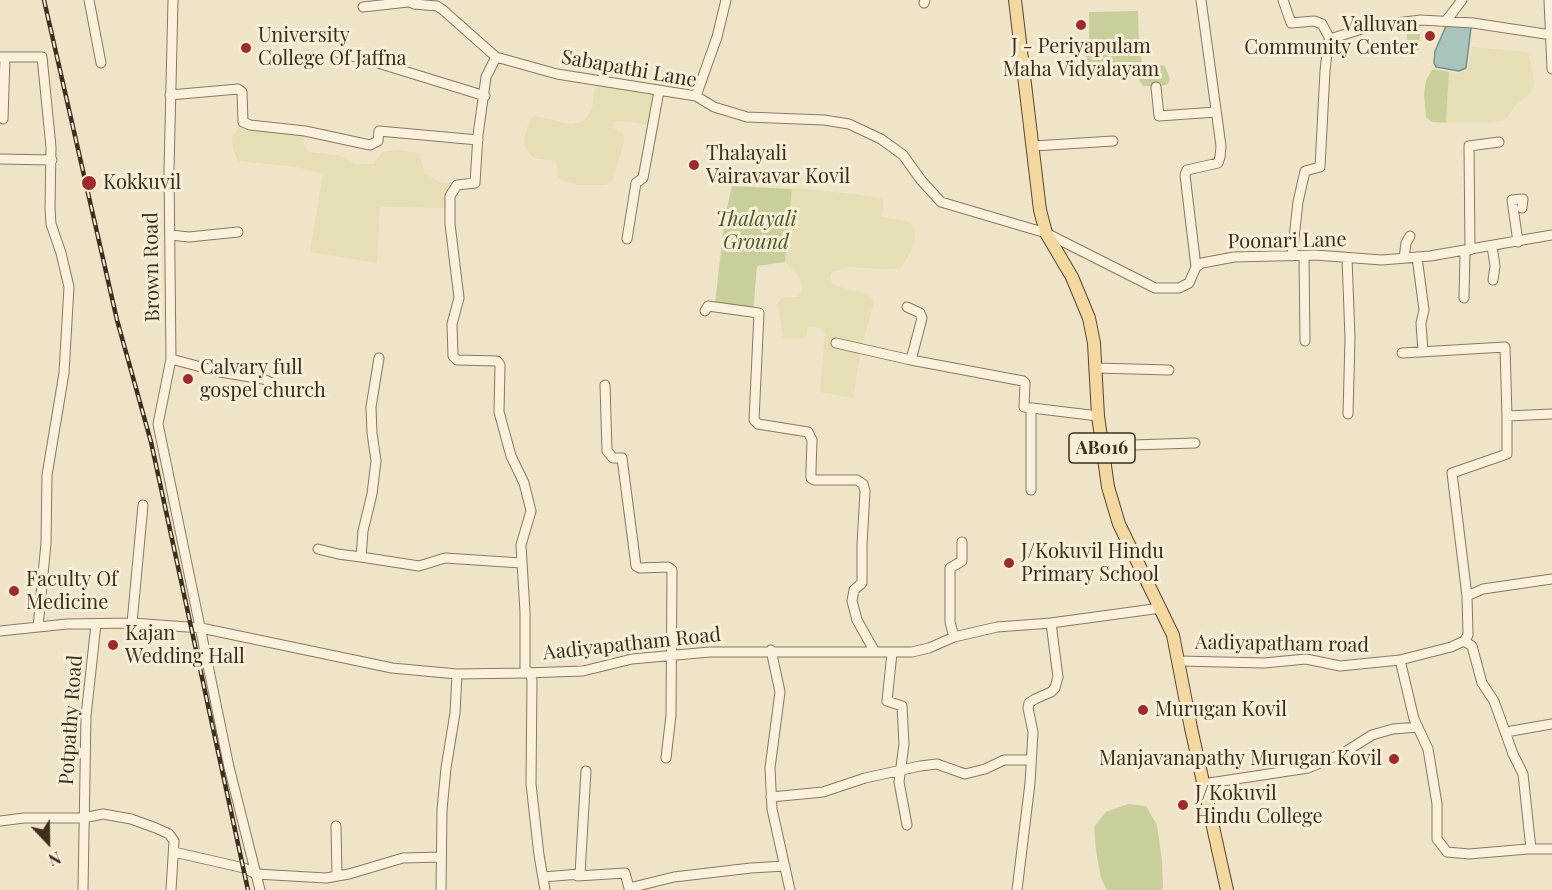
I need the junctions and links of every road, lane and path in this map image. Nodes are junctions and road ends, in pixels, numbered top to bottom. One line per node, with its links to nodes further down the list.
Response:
1 (89, 0): 17 (street)
2 (173, 0): 21 (street, Brown Road)
3 (726, 0): 23 (street)
4 (1015, 0): 29 (main road, AB016)
5 (1201, 0): 24 (street)
6 (1283, 0): 13 (street)
7 (1462, 0): 11 (street)
8 (1549, 0): 12 (street)
9 (406, 1): 10 (street, Sabapathi Lane); 16 (street, Sabapathi Lane)
10 (363, 7)
11 (1446, 21): 12 (street); 13 (street)
12 (1551, 35): 18 (street)
13 (1330, 39): 42 (street)
14 (339, 53): 22 (street)
15 (2, 57): 25 (street); 31 (street)
16 (496, 57): 20 (street, Sabapathi Lane); 22 (street)
17 (102, 63)
18 (1552, 69)
19 (1156, 87): 24 (street)
20 (659, 91): 23 (street, Sabapathi Lane); 38 (street)
21 (170, 95): 26 (street); 35 (street, Brown Road)
22 (485, 96): 26 (street)
23 (696, 96): 34 (street, Sabapathi Lane)
24 (1216, 112): 47 (street)
25 (3, 119)
26 (478, 140): 75 (street)
27 (1113, 141): 29 (street)
28 (1499, 141): 41 (street)
29 (1034, 146): 34 (main road, AB016)
30 (0, 159): 31 (street)
31 (52, 160): 82 (street)
32 (1522, 208): 39 (street)
33 (237, 232): 35 (street)
34 (1046, 233): 47 (street); 59 (main road, AB016)
35 (170, 235): 57 (street, Brown Road)
36 (1552, 235): 39 (street, Poonari Lane)
37 (1410, 236): 46 (street)
38 (627, 239)
39 (1518, 242): 40 (street, Poonari Lane)
40 (1492, 246): 41 (street, Poonari Lane); 48 (street)
41 (1467, 250): 44 (street, Poonari Lane); 49 (street)
42 (1292, 256): 43 (street, Poonari Lane); 47 (street, Poonari Lane)
43 (1304, 256): 45 (street, Poonari Lane); 52 (street)
44 (1417, 257): 46 (street, Poonari Lane); 54 (street)
45 (1347, 258): 46 (street, Poonari Lane); 64 (street)
46 (1404, 258)
47 (1196, 267)
48 (1493, 280)
49 (1464, 298)
50 (907, 307): 58 (street)
51 (705, 311): 88 (street)
52 (1305, 341)
53 (836, 343): 58 (street)
54 (1423, 352): 55 (street); 67 (street)
55 (1402, 353)
56 (379, 358): 74 (street)
57 (171, 359): 61 (street); 83 (street, Brown Road)
58 (911, 360): 63 (street)
59 (1096, 368): 60 (street); 66 (main road, AB016)
60 (1169, 370)
61 (272, 383)
62 (606, 385): 90 (street)
63 (1031, 408): 66 (street); 70 (street)
64 (1348, 414)
65 (1552, 414): 67 (street)
66 (1098, 416): 69 (main road, AB016)
67 (1507, 416): 77 (street)
68 (1195, 443): 69 (street)
69 (1101, 446): 78 (main road, AB016)
70 (1030, 490)
71 (143, 505): 79 (street)
72 (962, 542): 85 (street)
73 (318, 549): 74 (street)
74 (361, 557): 75 (street)
75 (521, 563): 93 (street)
76 (1552, 579): 77 (street)
77 (1467, 596): 86 (street)
78 (1161, 608): 80 (street, Aadiyapatham Road); 92 (main road, AB016)
79 (132, 623): 81 (street, Aadiyapatham Road); 83 (street, Aadiyapatham Road)
80 (1051, 623): 85 (street, Aadiyapatham Road); 99 (street)
81 (96, 624): 82 (street, Aadiyapatham Road); 104 (street, Potpathy Road)
82 (38, 627): 84 (street, Aadiyapatham Road)
83 (201, 628): 94 (street, Aadiyapatham Road); 113 (street)
84 (0, 631)
85 (954, 638): 89 (street, Aadiyapatham Road)
86 (1464, 641): 91 (street, Aadiyapatham road); 97 (street)
87 (771, 650): 88 (street, Aadiyapatham Road); 90 (street, Aadiyapatham Road); 103 (street)
88 (874, 652): 89 (street, Aadiyapatham Road)
89 (892, 653): 101 (street)
90 (672, 654): 93 (street, Aadiyapatham Road); 98 (street)
91 (1400, 660): 92 (street, Aadiyapatham road); 96 (street)
92 (1179, 661): 102 (main road, AB016)
93 (527, 673): 94 (street, Aadiyapatham Road); 116 (street)
94 (457, 674): 111 (street)
95 (1552, 724): 97 (street)
96 (1418, 727): 102 (street); 108 (street)
97 (1506, 732): 108 (street)
98 (666, 758)
99 (1030, 760): 101 (street); 126 (street)
100 (586, 771): 115 (street)
101 (901, 771): 103 (street); 106 (street)
102 (1203, 784): 127 (main road, AB016)
103 (771, 797): 112 (street)
104 (83, 818): 105 (street); 110 (street); 119 (street, Potpathy Road)
105 (0, 820)
106 (907, 825)
107 (336, 826): 114 (street)
108 (1531, 849): 109 (street)
109 (1552, 849)
110 (174, 852): 113 (street); 120 (street)
111 (441, 857): 114 (street); 123 (street)
112 (785, 866): 118 (street); 125 (street)
113 (256, 874): 117 (street); 121 (street)
114 (337, 876): 117 (street)
115 (577, 876): 116 (street); 118 (street)
116 (543, 877): 124 (street)
117 (326, 878): 122 (street)
118 (629, 889)
119 (82, 890)
120 (171, 890)
121 (260, 890)
122 (326, 890)
123 (441, 890)
124 (545, 890)
125 (790, 890)
126 (1017, 890)
127 (1227, 890)

